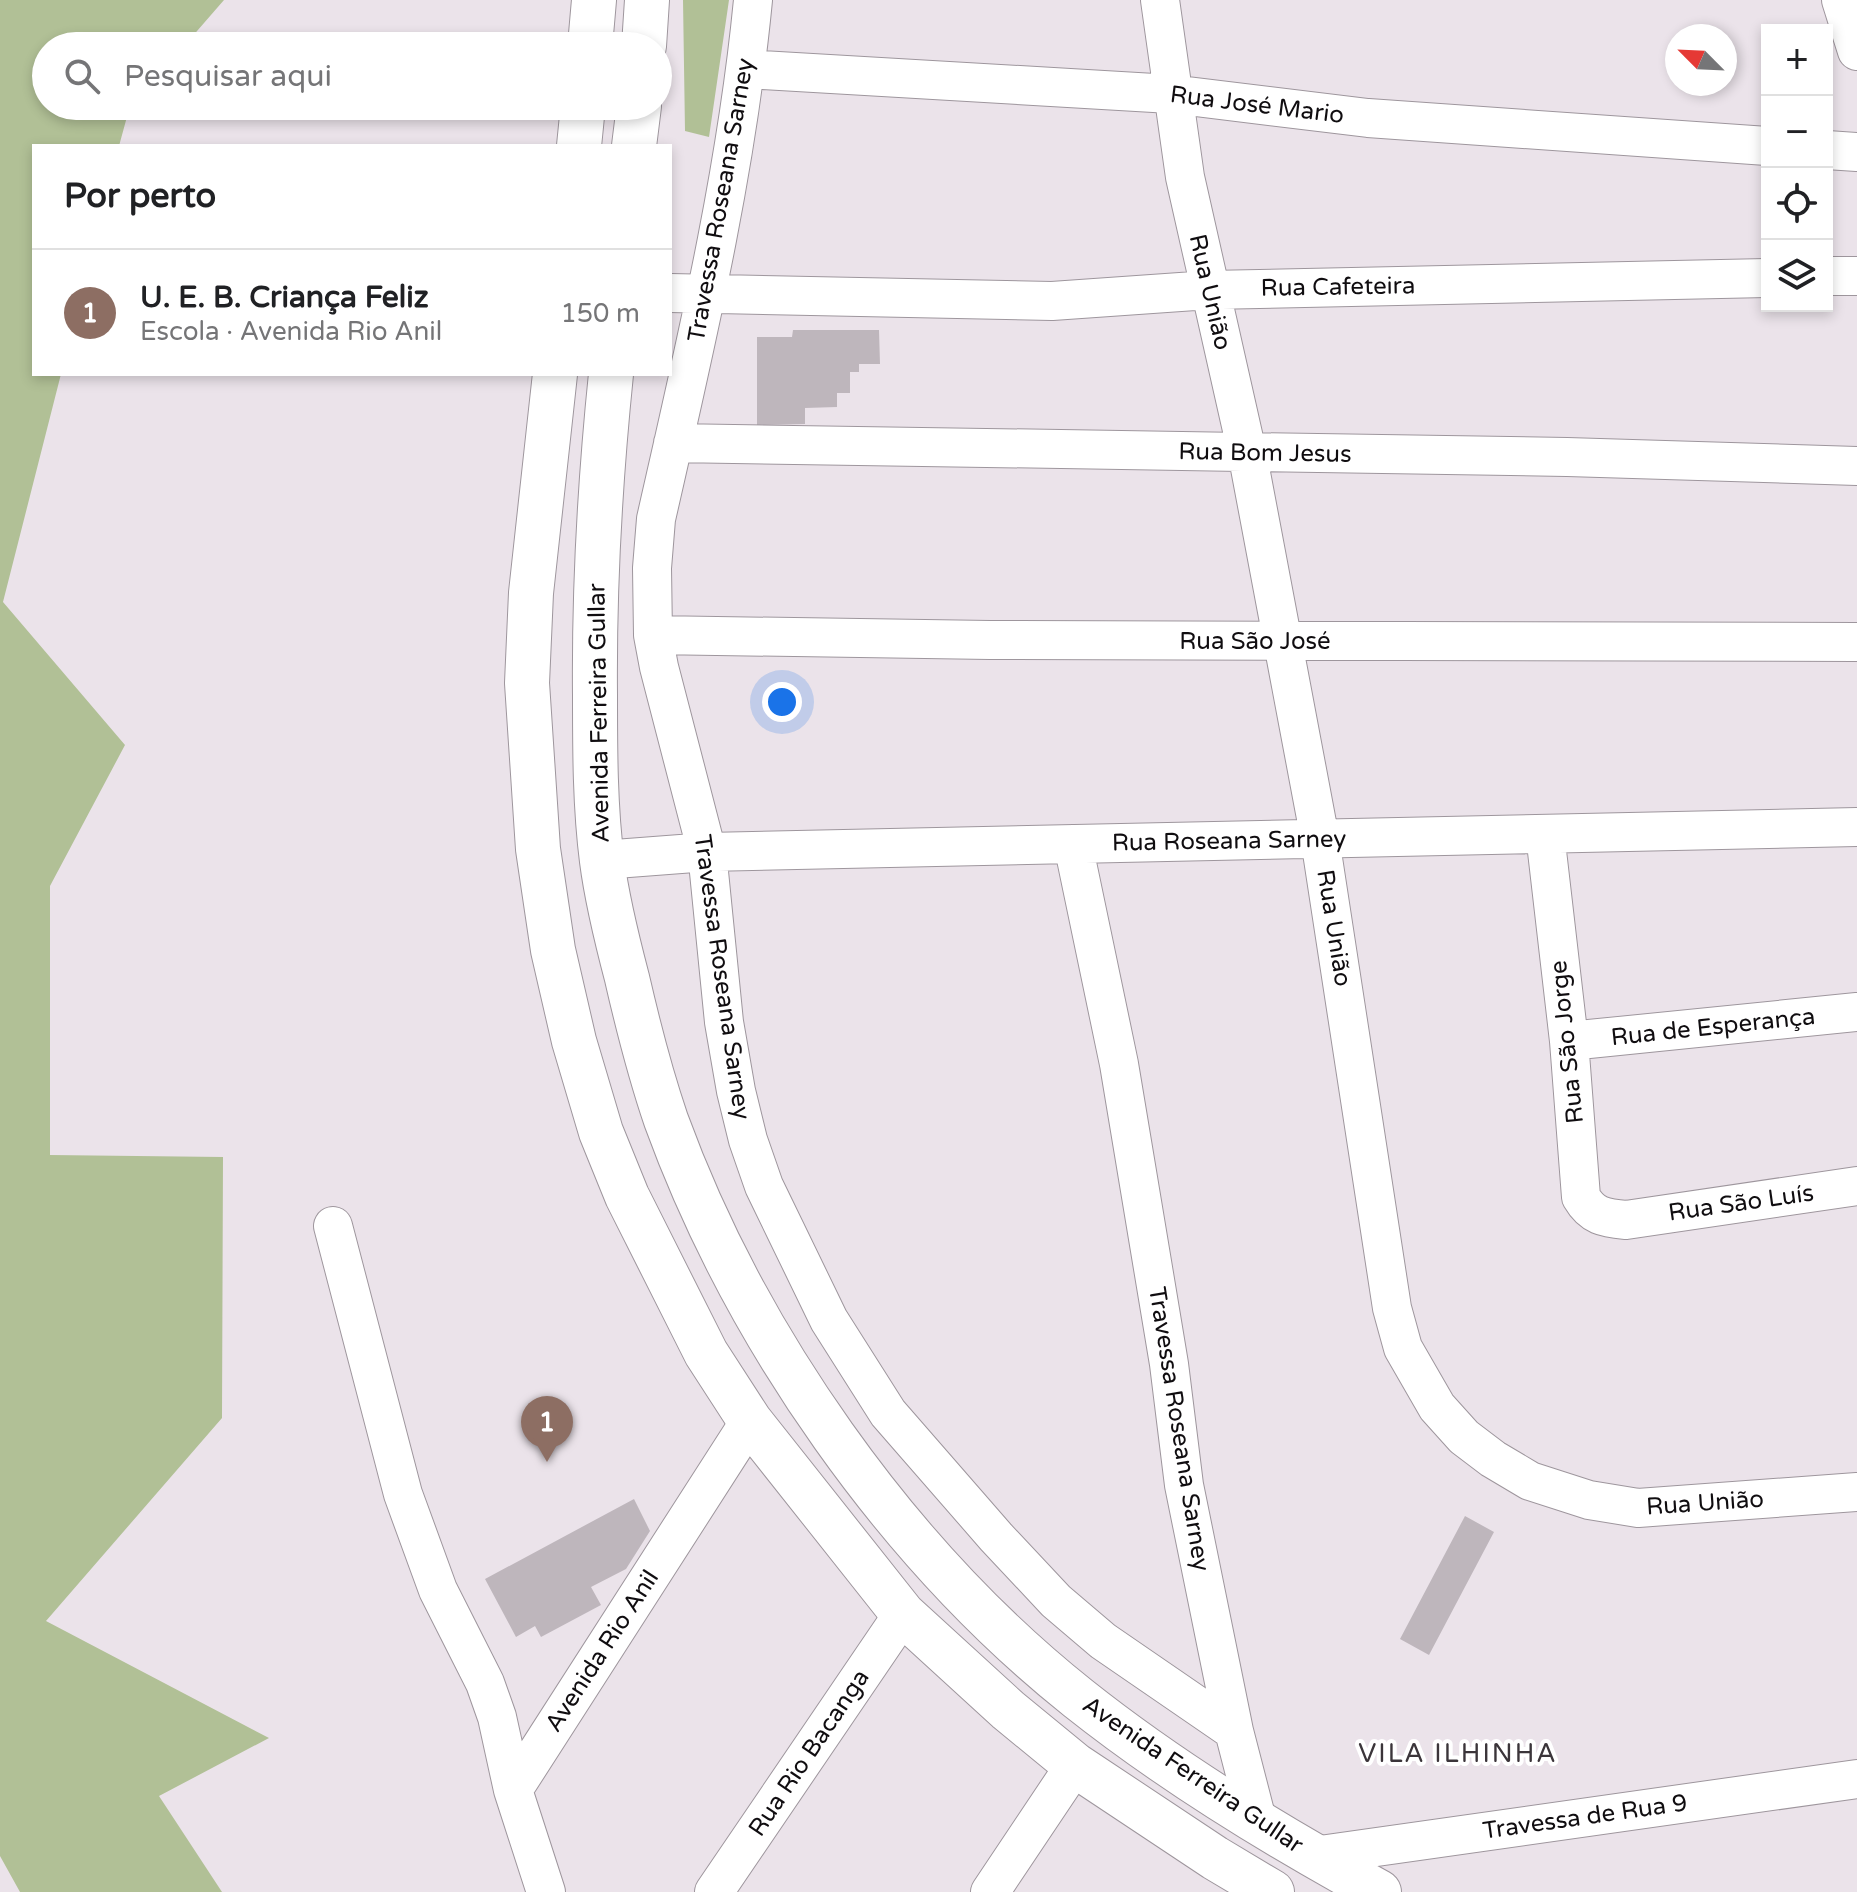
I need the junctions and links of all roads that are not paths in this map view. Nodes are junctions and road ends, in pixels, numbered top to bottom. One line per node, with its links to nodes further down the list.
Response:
1 (594, 0): 6 (main road)
2 (647, 0): 7 (main road)
3 (753, 0): 9 (street, Travessa Roseana Sarney)
4 (1160, 0): 10 (street, Rua União)
5 (1841, 0): 8 (street)
6 (591, 32)
7 (645, 32)
8 (1857, 51)
9 (746, 69): 10 (street, Rua José Mario); 22 (street, Travessa Roseana Sarney)
10 (1171, 94): 15 (street, Rua José Mario); 21 (street, Rua União)
11 (582, 120): 13 (main road)
12 (637, 120): 14 (main road)
13 (579, 144)
14 (634, 144)
15 (1761, 146)
16 (1833, 150): 17 (street)
17 (1857, 152)
18 (1833, 276): 19 (street)
19 (1857, 276)
20 (1761, 278): 21 (street, Rua Cafeteira)
21 (1209, 290): 22 (street, Rua Cafeteira); 26 (street, Rua União)
22 (688, 293): 25 (street, Travessa Roseana Sarney)
23 (555, 376): 42 (main road)
24 (611, 376): 36 (main road, Avenida Ferreira Gullar)
25 (673, 443): 26 (street, Rua Bom Jesus); 28 (street, Travessa Roseana Sarney)
26 (1247, 452): 27 (street, Rua Bom Jesus); 29 (street, Rua União)
27 (1857, 466)
28 (653, 635): 29 (street, Rua São José); 35 (street, Travessa Roseana Sarney)
29 (1283, 641): 30 (street, Rua São José); 33 (street, Rua União)
30 (1857, 642)
31 (1857, 827): 32 (street, Rua Roseana Sarney)
32 (1545, 834): 33 (street, Rua Roseana Sarney); 38 (street, Rua São Jorge)
33 (1320, 839): 34 (street, Rua Roseana Sarney); 43 (street, Rua União)
34 (1073, 844): 35 (street, Rua Roseana Sarney); 45 (street, Travessa Roseana Sarney)
35 (707, 852): 36 (street, Rua Roseana Sarney); 45 (street, Travessa Roseana Sarney)
36 (602, 860): 49 (main road, Avenida Ferreira Gullar)
37 (1857, 1012): 38 (street, Rua de Esperança)
38 (1569, 1041): 40 (street, Rua São Jorge)
39 (1857, 1186): 40 (street, Rua São Luís)
40 (1626, 1220)
41 (333, 1226): 48 (street)
42 (750, 1421): 44 (main road); 48 (street, Avenida Rio Anil)
43 (1857, 1492)
44 (903, 1614): 46 (main road); 52 (street, Rua Rio Bacanga)
45 (1234, 1731): 49 (street, Travessa Roseana Sarney)
46 (1075, 1765): 53 (street); 54 (main road)
47 (1857, 1779): 50 (street, Travessa de Rua 9)
48 (513, 1790): 51 (street)
49 (1258, 1824): 50 (main road, Avenida Ferreira Gullar)
50 (1313, 1856): 55 (main road, Avenida Ferreira Gullar)
51 (546, 1892)
52 (714, 1892)
53 (990, 1892)
54 (1272, 1892)
55 (1379, 1892)

